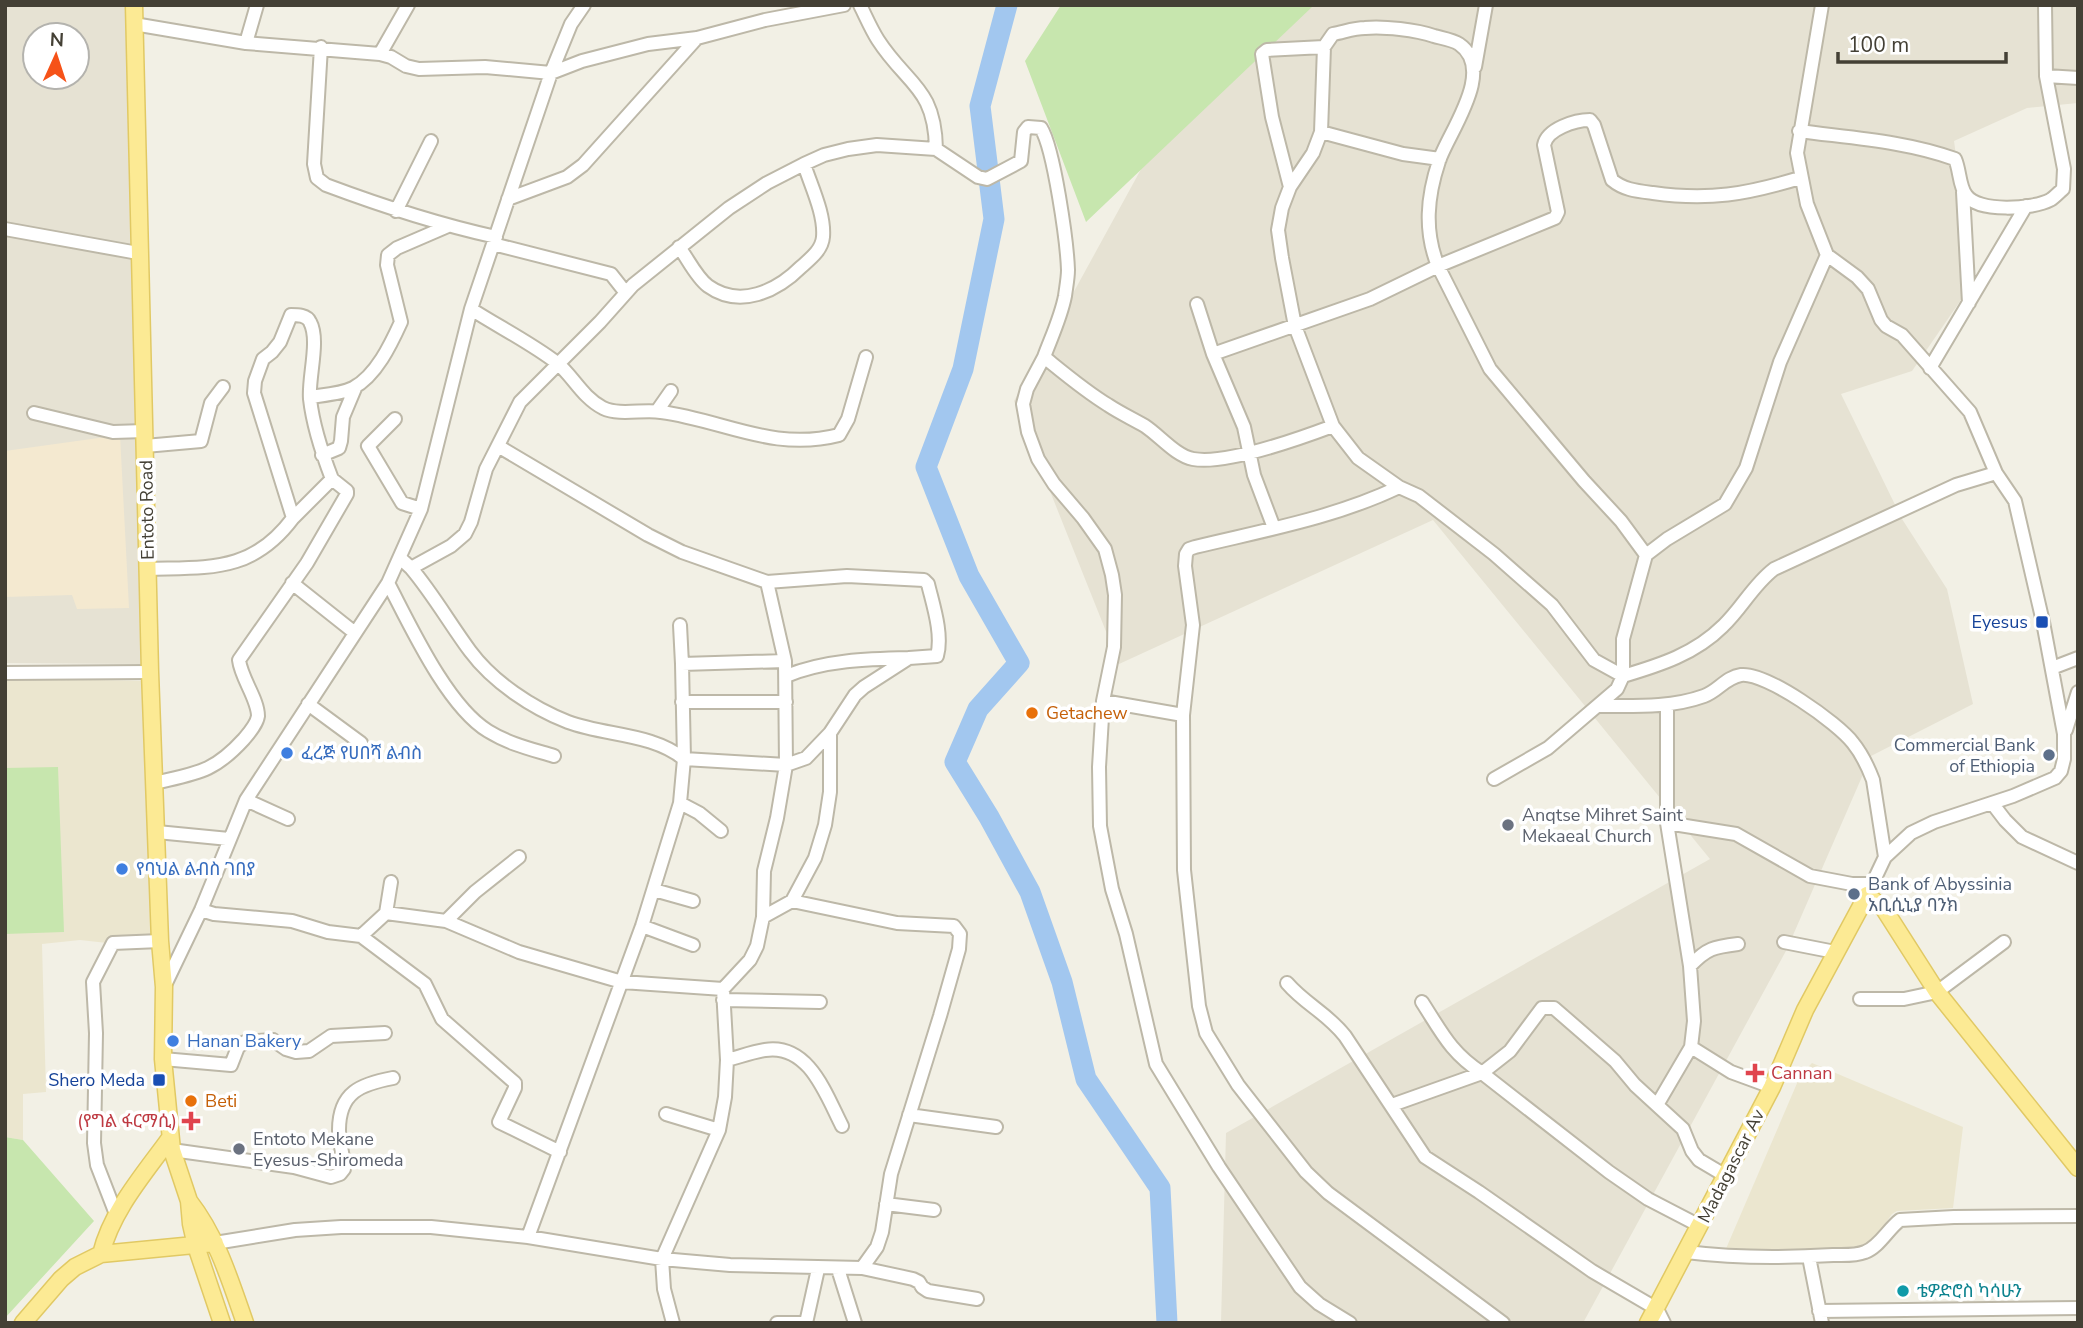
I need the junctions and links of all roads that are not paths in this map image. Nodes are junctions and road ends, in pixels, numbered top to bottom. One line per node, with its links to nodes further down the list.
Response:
1 (134, 5): 10 (main road, Entoto Road)
2 (257, 5): 12 (street)
3 (408, 5): 15 (street)
4 (584, 5): 16 (street)
5 (844, 5): 11 (street)
6 (860, 5): 23 (street)
7 (1486, 5): 17 (street)
8 (1822, 5): 20 (street)
9 (2045, 5): 18 (street)
10 (134, 24): 12 (street); 36 (main road, Entoto Road)
11 (696, 38): 16 (street); 29 (street)
12 (246, 43): 13 (street)
13 (321, 47): 15 (street); 31 (street)
14 (1324, 47): 17 (street); 21 (street); 27 (street)
15 (380, 54): 16 (street)
16 (551, 72): 29 (street)
17 (1474, 72): 24 (street)
18 (2046, 76): 19 (street); 30 (street)
19 (2078, 78)
20 (1799, 131): 26 (street); 28 (street)
21 (1321, 132): 24 (street); 27 (street)
22 (431, 141): 31 (street)
23 (936, 149): 25 (street); 46 (street)
24 (1440, 159): 38 (street)
25 (804, 164): 35 (street); 35 (street)
26 (1800, 178): 37 (street); 38 (street)
27 (1290, 187): 43 (street)
28 (1963, 192): 30 (street); 40 (street)
29 (508, 198): 34 (street)
30 (2026, 206): 40 (street)
31 (396, 211): 32 (street)
32 (448, 226): 34 (street); 49 (street)
33 (5, 229): 36 (street)
34 (495, 240): 39 (street); 42 (street)
35 (679, 247): 39 (street)
36 (138, 253): 57 (main road, Entoto Road)
37 (1827, 255): 48 (street); 67 (street)
38 (1438, 266): 43 (street); 67 (street)
39 (626, 293): 47 (street)
40 (1969, 303): 48 (street)
41 (1197, 304): 44 (street)
42 (471, 309): 47 (street); 64 (street)
43 (1295, 326): 44 (street); 56 (street)
44 (1213, 354): 59 (street)
45 (866, 357): 53 (street)
46 (1044, 357): 59 (street); 86 (street)
47 (558, 364): 53 (street); 58 (street)
48 (1930, 369): 61 (street)
49 (356, 386): 52 (street); 60 (street)
50 (223, 387): 57 (street)
51 (671, 391): 53 (street)
52 (310, 397): 60 (street); 65 (street)
53 (657, 411)
54 (34, 413): 57 (street)
55 (395, 419): 64 (street)
56 (1333, 426): 59 (street); 63 (street)
57 (145, 438): 70 (main road, Entoto Road)
58 (498, 446): 69 (street); 71 (street)
59 (1250, 452): 66 (street)
60 (322, 454): 62 (street)
61 (1996, 473): 80 (street); 84 (street)
62 (332, 479): 65 (street); 72 (street)
63 (1399, 487): 66 (street); 84 (street)
64 (421, 509): 68 (street)
65 (293, 518): 70 (street)
66 (1274, 528): 92 (street)
67 (1646, 555): 84 (street)
68 (400, 558): 69 (street); 73 (street)
69 (411, 568): 97 (street)
70 (148, 569): 81 (main road, Entoto Road)
71 (767, 582): 76 (street); 78 (street)
72 (292, 583): 75 (street); 100 (street)
73 (388, 583): 75 (street); 96 (street)
74 (680, 625): 79 (street)
75 (355, 633): 89 (street)
76 (909, 658): 83 (street); 93 (street)
77 (2078, 658): 80 (street)
78 (785, 661): 79 (street); 83 (street)
79 (682, 664): 87 (street)
80 (2052, 668): 94 (street)
81 (150, 672): 82 (street); 100 (main road, Entoto Road)
82 (5, 673)
83 (786, 676): 88 (street)
84 (1623, 676): 91 (street)
85 (2078, 692): 94 (street)
86 (1103, 701): 92 (street); 183 (street)
87 (682, 702): 88 (street); 97 (street)
88 (786, 702): 98 (street)
89 (308, 704): 95 (street); 101 (street)
90 (1667, 705): 91 (street); 105 (street); 110 (street)
91 (1599, 706): 99 (street)
92 (1183, 715): 184 (street)
93 (830, 733): 98 (street); 116 (street)
94 (2064, 734): 103 (street)
95 (360, 743)
96 (554, 756)
97 (684, 759): 98 (street); 102 (street)
98 (786, 765): 119 (street)
99 (1493, 779)
100 (154, 783): 107 (main road, Entoto Road)
101 (246, 800): 104 (street); 108 (street)
102 (680, 803): 106 (street); 113 (street)
103 (1992, 803): 110 (street); 111 (street)
104 (288, 819)
105 (1667, 823): 114 (street); 129 (street)
106 (721, 831)
107 (158, 832): 108 (street); 123 (main road, Entoto Road)
108 (229, 839): 117 (street)
109 (519, 857): 120 (street)
110 (1885, 857): 114 (street)
111 (2078, 863)
112 (391, 882): 118 (street)
113 (654, 890): 115 (street); 121 (street)
114 (1870, 890): 128 (main road, Madagascar Av); 133 (main road)
115 (693, 901)
116 (792, 901): 119 (street); 148 (street)
117 (201, 910): 122 (street); 132 (street)
118 (386, 913): 120 (street); 122 (street)
119 (762, 917): 134 (street)
120 (446, 922): 130 (street)
121 (642, 926): 127 (street); 130 (street)
122 (361, 936): 153 (street)
123 (160, 941): 132 (main road, Entoto Road); 159 (street)
124 (1784, 942): 128 (street)
125 (2004, 942): 133 (street)
126 (1738, 944): 129 (street)
127 (693, 945)
128 (1835, 952): 144 (main road, Madagascar Av)
129 (1690, 966): 139 (street)
130 (622, 982): 134 (street); 153 (street)
131 (1287, 983): 145 (street)
132 (164, 987): 140 (main road, Entoto Road)
133 (1937, 992): 135 (street); 154 (main road)
134 (723, 995): 136 (street); 141 (street)
135 (1860, 999)
136 (820, 1002)
137 (1422, 1002): 142 (street)
138 (385, 1033): 140 (street)
139 (1691, 1047): 144 (street); 146 (street)
140 (163, 1059): 152 (main road, Entoto Road)
141 (727, 1060): 149 (street); 151 (street)
142 (1482, 1073): 145 (street); 146 (street); 161 (street)
143 (393, 1078): 152 (street)
144 (1772, 1087): 155 (main road, Madagascar Av)
145 (1392, 1105): 175 (street)
146 (1657, 1105): 155 (street)
147 (666, 1114): 151 (street)
148 (909, 1115): 150 (street); 157 (street)
149 (842, 1126)
150 (996, 1127)
151 (719, 1130): 168 (street)
152 (171, 1144): 156 (main road, Entoto Road); 159 (main road)
153 (560, 1152): 162 (street)
154 (2078, 1168)
155 (1726, 1176): 161 (main road, Madagascar Av)
156 (189, 1201): 163 (main road); 164 (main road)
157 (886, 1204): 158 (street); 169 (street)
158 (934, 1210)
159 (116, 1214): 166 (main road)
160 (2078, 1216): 167 (street)
161 (1700, 1226): 165 (main road, Madagascar Av)
162 (528, 1237): 163 (street); 168 (street)
163 (215, 1243): 164 (main road); 178 (main road)
164 (195, 1246): 166 (main road); 177 (main road)
165 (1686, 1252): 167 (street); 175 (main road, Madagascar Av)
166 (101, 1254): 176 (main road)
167 (1808, 1257): 174 (street)
168 (662, 1259): 170 (street); 179 (street)
169 (862, 1268): 171 (street); 172 (street)
170 (818, 1269): 171 (street); 181 (street)
171 (838, 1269): 182 (street)
172 (977, 1299)
173 (2078, 1308): 174 (street)
174 (1820, 1317)
175 (1656, 1318)
176 (23, 1323)
177 (222, 1323)
178 (245, 1323)
179 (673, 1323)
180 (777, 1323): 181 (street)
181 (806, 1323)
182 (855, 1323)
183 (1350, 1323)
184 (1503, 1323)

